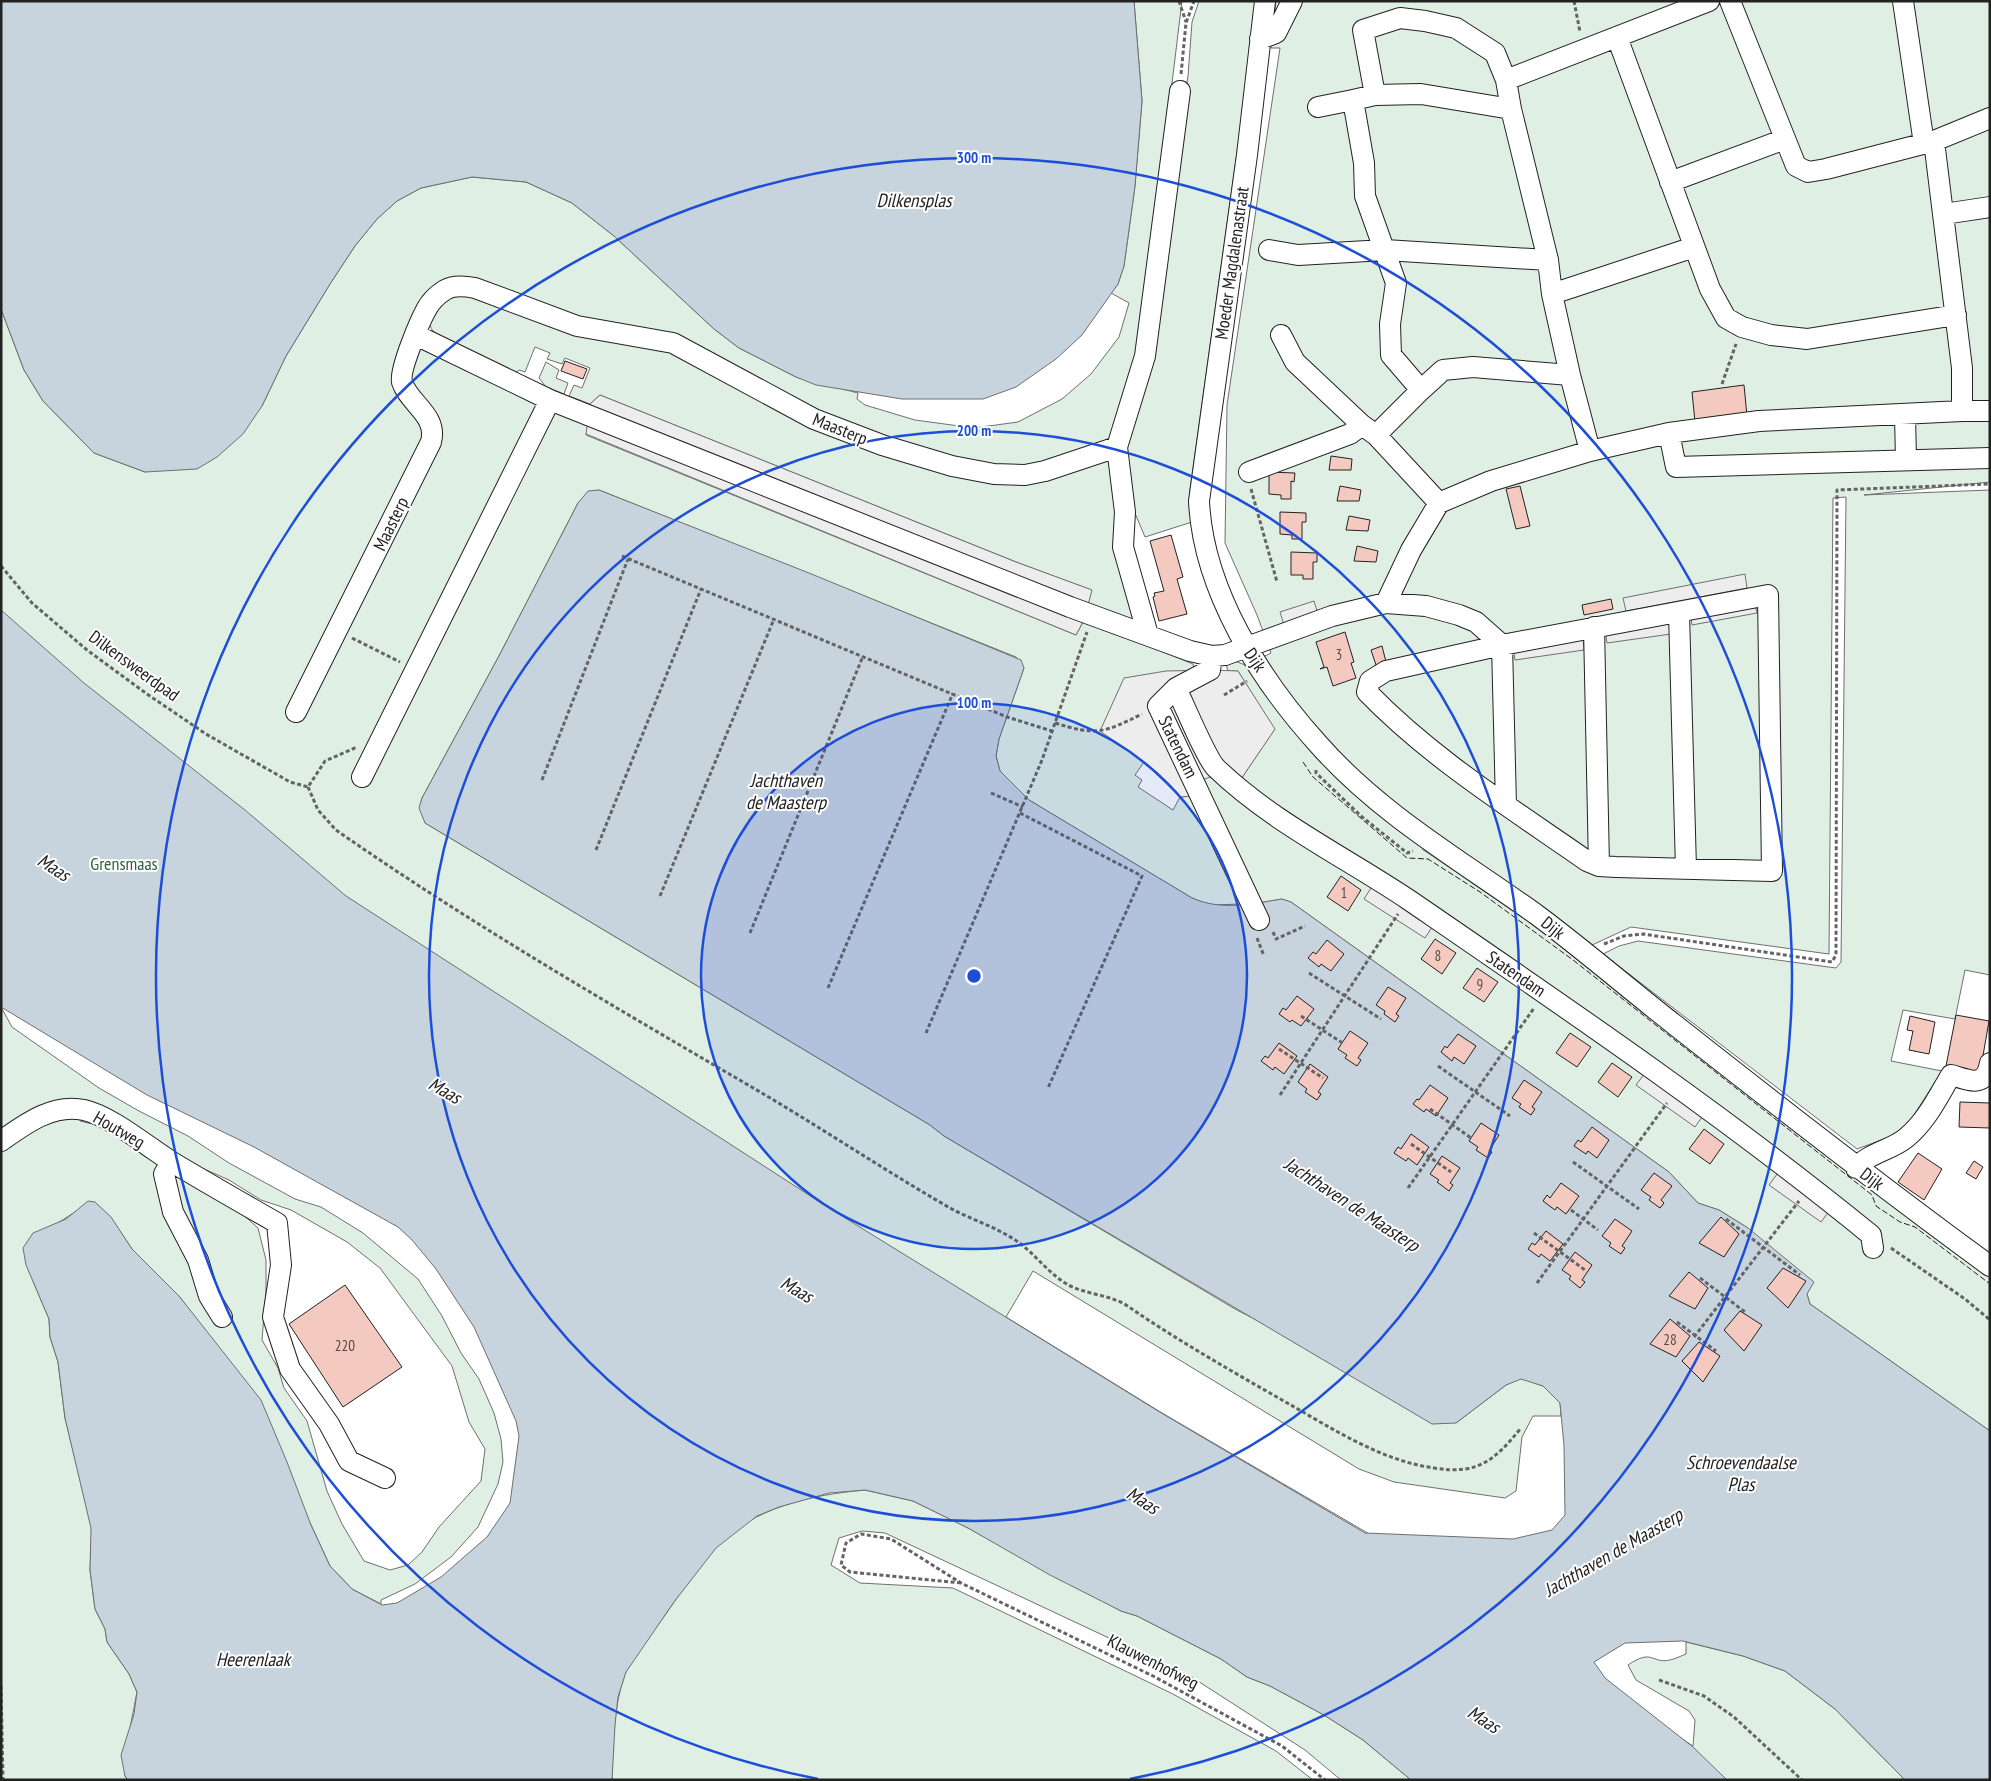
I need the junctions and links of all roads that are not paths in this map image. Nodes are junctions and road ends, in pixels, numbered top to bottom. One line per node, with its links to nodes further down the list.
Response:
1 (1265, 1): 7 (street, Moeder Magdalenastraat)
2 (1292, 1): 7 (street)
3 (1709, 1): 6 (street)
4 (1730, 1): 15 (street)
5 (1903, 1): 16 (street)
6 (1617, 37): 8 (street); 17 (street)
7 (1260, 38): 42 (street, Moeder Magdalenastraat)
8 (1506, 80): 10 (street); 13 (street)
9 (1180, 91): 36 (street)
10 (1375, 95): 11 (street); 13 (street)
11 (1353, 100): 12 (street); 22 (street)
12 (1318, 107)
13 (1511, 109): 23 (street)
14 (1990, 118): 16 (street)
15 (1785, 139): 16 (street); 17 (street)
16 (1929, 142): 19 (street)
17 (1670, 182): 20 (street)
18 (1990, 207): 19 (street)
19 (1944, 214): 25 (street)
20 (1694, 248): 24 (street); 25 (street)
21 (1269, 250): 22 (street)
22 (1385, 250): 23 (street); 29 (street)
23 (1548, 260): 24 (street)
24 (1552, 294): 28 (street)
25 (1956, 315): 31 (street)
26 (416, 335): 30 (street); 36 (street, Maasterp); 51 (street, Maasterp)
27 (1281, 335): 34 (street)
28 (1570, 375): 29 (street); 37 (street)
29 (1421, 390): 34 (street)
30 (550, 400): 46 (street); 52 (street)
31 (1962, 411): 32 (street); 33 (street)
32 (1990, 411)
33 (1905, 416): 35 (street); 39 (street)
34 (1369, 430): 40 (street); 41 (street)
35 (1669, 433): 37 (street); 39 (street)
36 (1117, 447): 46 (street)
37 (1590, 452): 41 (street)
38 (1990, 458): 39 (street)
39 (1906, 460)
40 (1249, 472)
41 (1439, 504): 43 (street)
42 (1200, 525): 48 (street, Dijk)
43 (1386, 603): 47 (street); 48 (street)
44 (1679, 613): 45 (street); 55 (street); 55 (street)
45 (1594, 627): 47 (street); 54 (street)
46 (1148, 635): 49 (street)
47 (1502, 645): 53 (street); 53 (street)
48 (1245, 648): 49 (street); 60 (street, Dijk)
49 (1212, 656): 50 (street, Statendam)
50 (1176, 688): 56 (street, Statendam); 61 (street, Statendam)
51 (296, 712)
52 (362, 777)
53 (1506, 805): 54 (street)
54 (1599, 866): 55 (street)
55 (1686, 869)
56 (1259, 920)
57 (1990, 1063): 60 (street)
58 (1, 1141): 59 (street, Houtweg)
59 (164, 1157): 63 (street); 64 (street, Houtweg)
60 (1856, 1168): 62 (street, Dijk)
61 (1872, 1241)
62 (1990, 1266)
63 (222, 1317)
64 (385, 1478)

